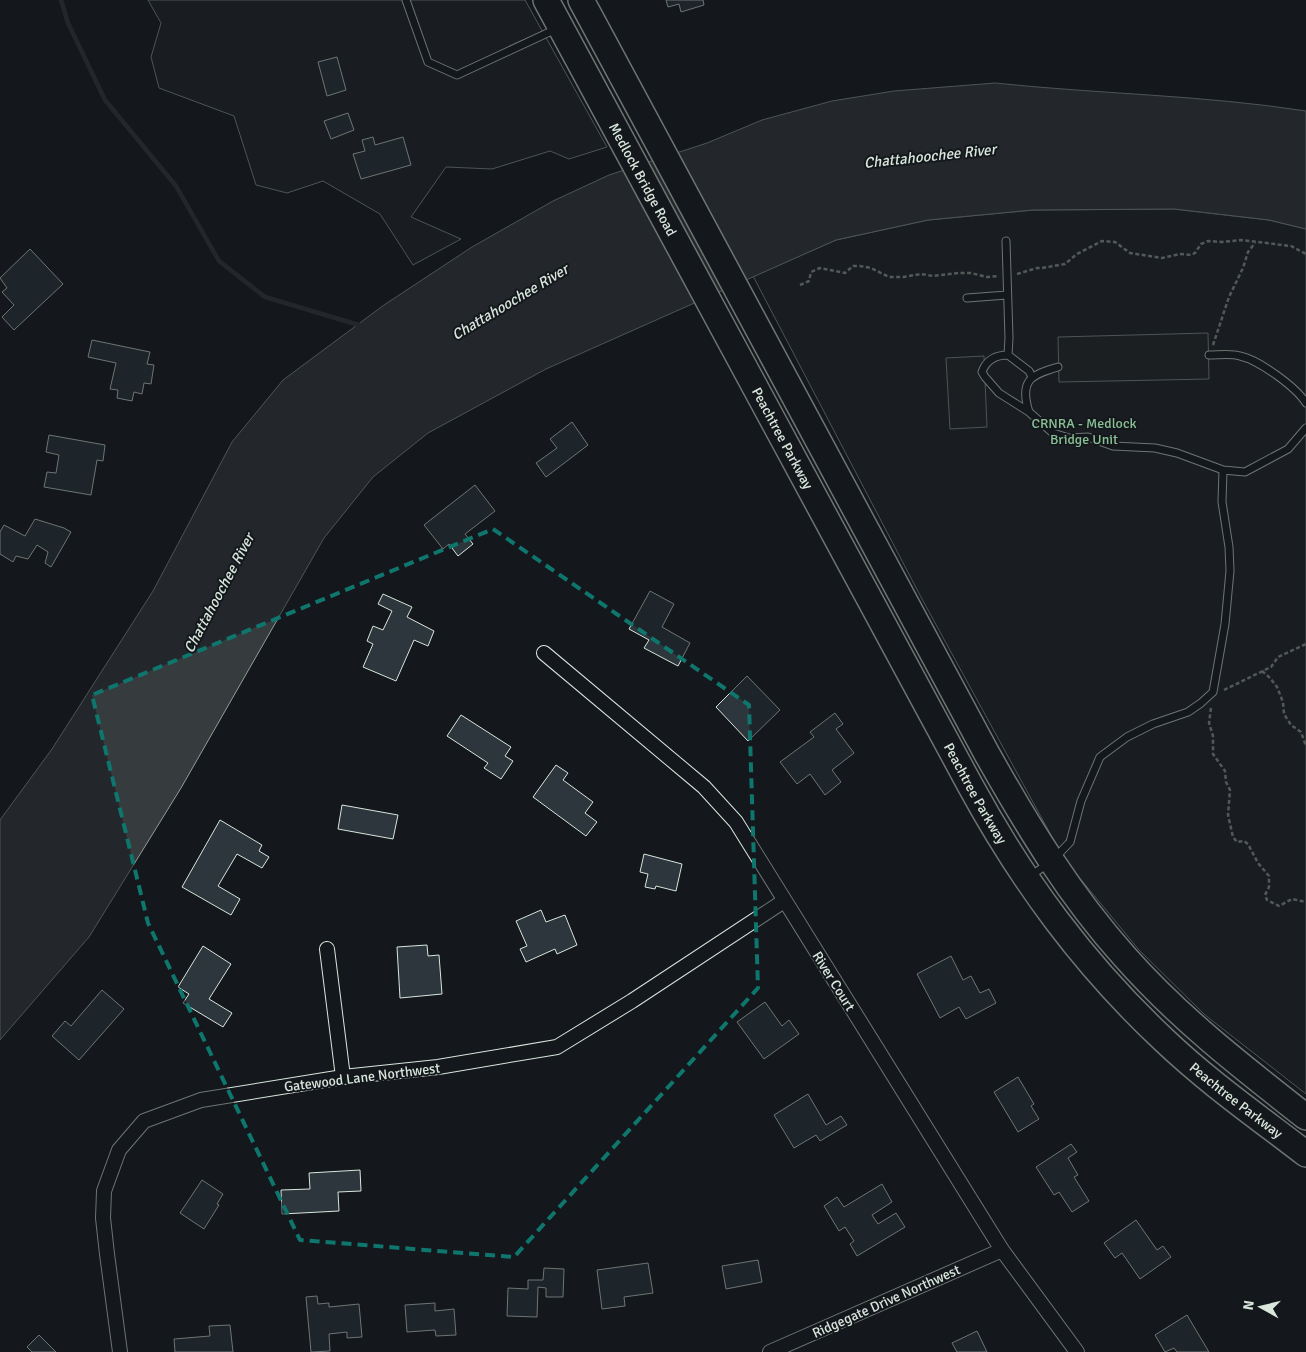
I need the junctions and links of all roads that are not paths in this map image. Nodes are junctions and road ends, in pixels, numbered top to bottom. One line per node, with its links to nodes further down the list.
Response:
1 (406, 0): 4 (lane)
2 (546, 0): 4 (highway, Medlock Bridge Road)
3 (581, 0): 18 (highway, Peachtree Parkway)
4 (562, 27): 10 (highway, Medlock Bridge Road)
5 (1006, 241): 6 (lane)
6 (1007, 295): 7 (lane); 8 (lane)
7 (967, 298)
8 (1008, 355): 12 (lane); 14 (lane)
9 (1209, 355): 13 (lane)
10 (740, 359): 19 (highway, Peachtree Parkway)
11 (1058, 367): 12 (lane)
12 (1032, 377): 14 (lane)
13 (1306, 403)
14 (1029, 412): 16 (lane)
15 (1306, 428): 16 (lane)
16 (1223, 470): 18 (lane)
17 (544, 653): 20 (street, River Court)
18 (1052, 861): 19 (lane); 23 (highway, Peachtree Parkway)
19 (1026, 879): 24 (highway, Peachtree Parkway)
20 (784, 901): 22 (street, Gatewood Lane Northwest); 25 (street, River Court)
21 (327, 949): 22 (street)
22 (343, 1077): 26 (street, Gatewood Lane Northwest)
23 (1306, 1117)
24 (1306, 1154)
25 (1002, 1250): 27 (street, Ridgegate Drive Northwest); 28 (street, River Court)
26 (120, 1352)
27 (770, 1352)
28 (1077, 1352)

